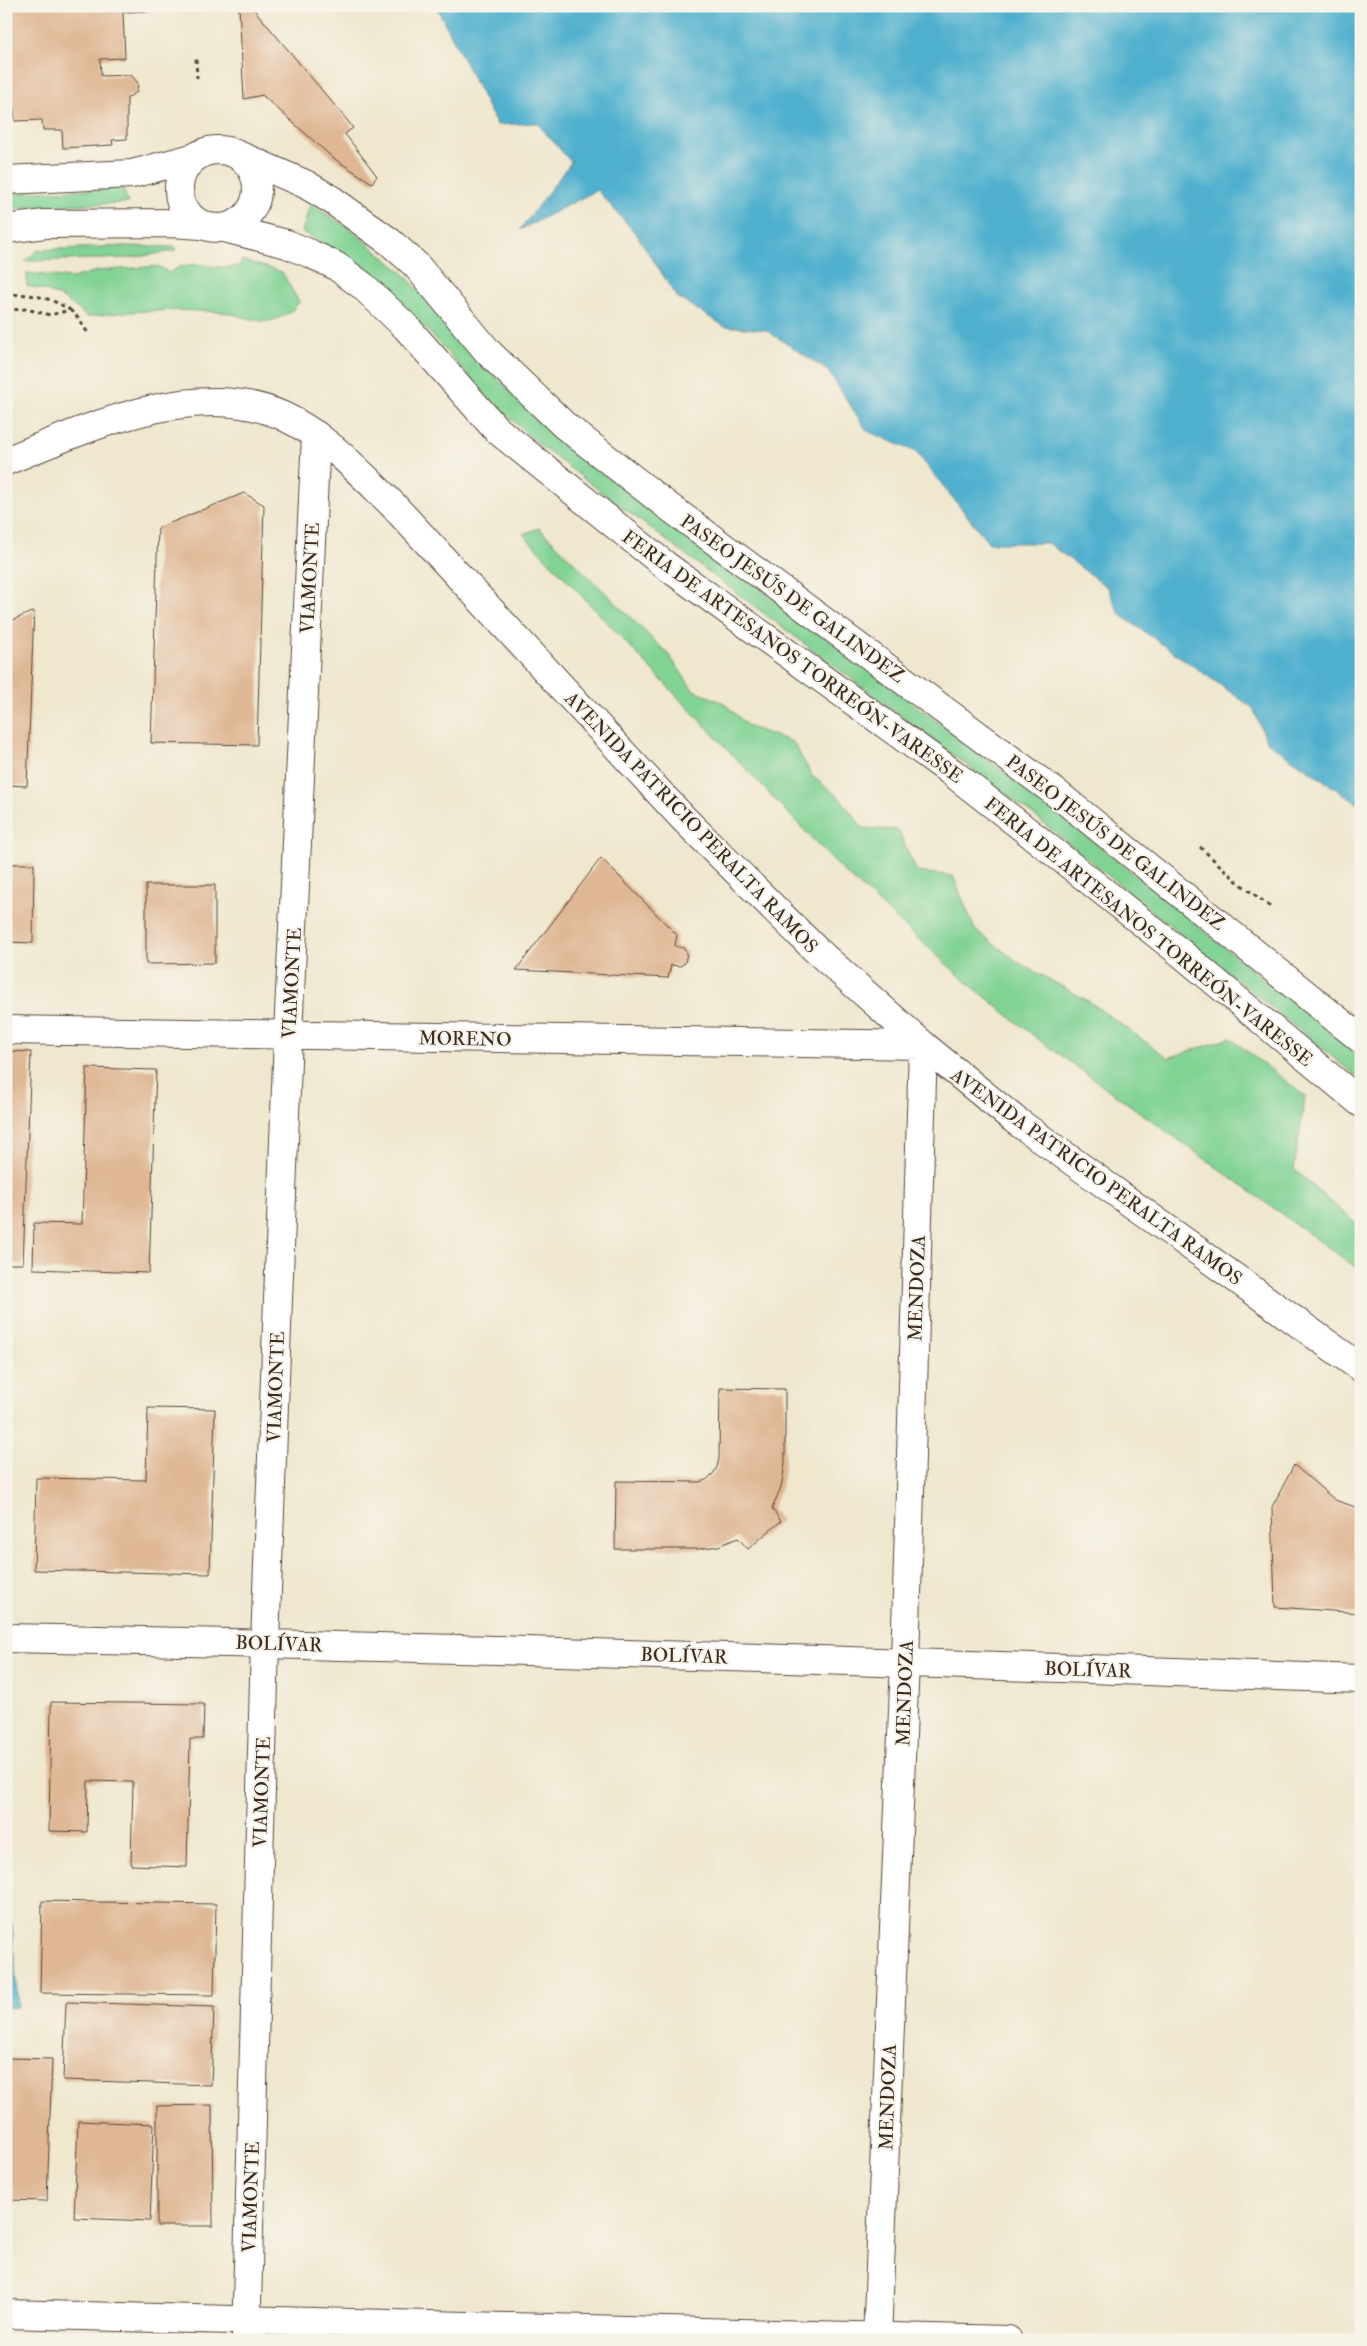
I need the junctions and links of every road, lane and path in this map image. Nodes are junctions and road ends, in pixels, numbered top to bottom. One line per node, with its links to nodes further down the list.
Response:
1 (196, 59): 2 (path)
2 (197, 78)
3 (236, 154): 4 (street); 6 (street); 18 (street, PASEO JESÚS DE GALINDEZ)
4 (196, 157): 5 (street); 6 (street)
5 (6, 180)
6 (212, 227): 7 (street); 20 (street, FERIA DE ARTESANOS TORREÓN-VARESSE)
7 (6, 229)
8 (6, 295): 10 (path)
9 (6, 310): 10 (path)
10 (70, 310): 11 (path)
11 (88, 333)
12 (316, 435): 13 (street, AVENIDA PATRICIO PERALTA RAMOS); 17 (street, VIAMONTE); 19 (street, AVENIDA PATRICIO PERALTA RAMOS)
13 (6, 461)
14 (1200, 848): 15 (path)
15 (1272, 908)
16 (6, 1030): 17 (street, MORENO)
17 (288, 1035): 19 (street, MORENO); 23 (street, VIAMONTE)
18 (1361, 1039)
19 (923, 1045): 21 (street, AVENIDA PATRICIO PERALTA RAMOS); 24 (street, MENDOZA)
20 (1361, 1103)
21 (1361, 1368)
22 (6, 1638): 23 (street, BOLÍVAR)
23 (265, 1643): 24 (street, BOLÍVAR); 27 (street, VIAMONTE)
24 (906, 1662): 25 (street, BOLÍVAR); 28 (street, MENDOZA)
25 (1361, 1679)
26 (6, 2314): 27 (street)
27 (246, 2330): 28 (street)
28 (877, 2338): 29 (street)
29 (1008, 2340)

